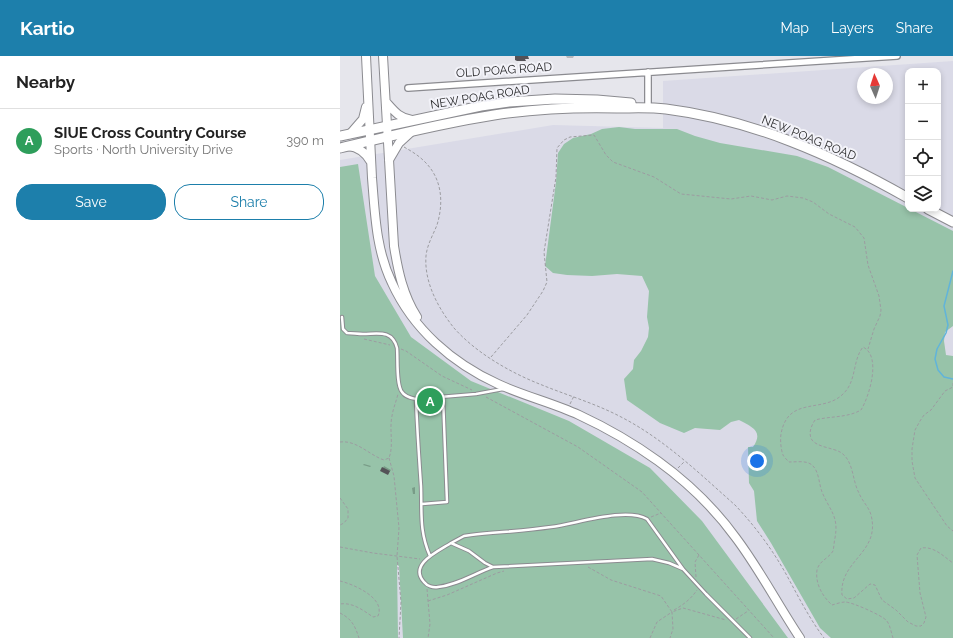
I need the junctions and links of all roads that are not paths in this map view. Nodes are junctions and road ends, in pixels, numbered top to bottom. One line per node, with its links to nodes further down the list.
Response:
1 (366, 56): 6 (main road)
2 (384, 56): 7 (main road)
3 (897, 56): 4 (street, OLD POAG ROAD)
4 (648, 72): 5 (street, OLD POAG ROAD); 8 (street)
5 (408, 88)
6 (367, 96): 11 (main road); 13 (main road)
7 (386, 102): 9 (main road); 10 (main road)
8 (648, 107): 9 (main road, NEW POAG ROAD); 12 (main road, NEW POAG ROAD); 20 (main road, NEW POAG ROAD)
9 (413, 121): 10 (main road, NEW POAG ROAD)
10 (387, 126): 11 (main road, NEW POAG ROAD); 15 (main road)
11 (370, 130): 13 (main road, NEW POAG ROAD); 16 (main road)
12 (413, 131): 15 (main road, NEW POAG ROAD); 18 (main road)
13 (350, 134): 14 (main road, NEW POAG ROAD)
14 (340, 136)
15 (387, 137): 16 (main road, NEW POAG ROAD); 18 (main road)
16 (370, 141): 17 (main road, NEW POAG ROAD); 19 (main road)
17 (344, 147): 19 (main road)
18 (388, 160): 24 (main road)
19 (371, 164): 24 (main road)
20 (905, 196)
21 (934, 212): 22 (main road)
22 (953, 222)
23 (342, 317): 27 (lane)
24 (437, 344): 25 (main road)
25 (508, 388): 26 (lane); 34 (main road)
26 (443, 397): 27 (lane); 28 (lane)
27 (416, 399): 28 (lane)
28 (422, 504): 30 (lane)
29 (451, 543): 30 (lane); 31 (lane); 32 (lane)
30 (430, 556): 31 (lane)
31 (493, 567): 32 (lane)
32 (684, 570): 33 (lane)
33 (750, 638)
34 (800, 638)

